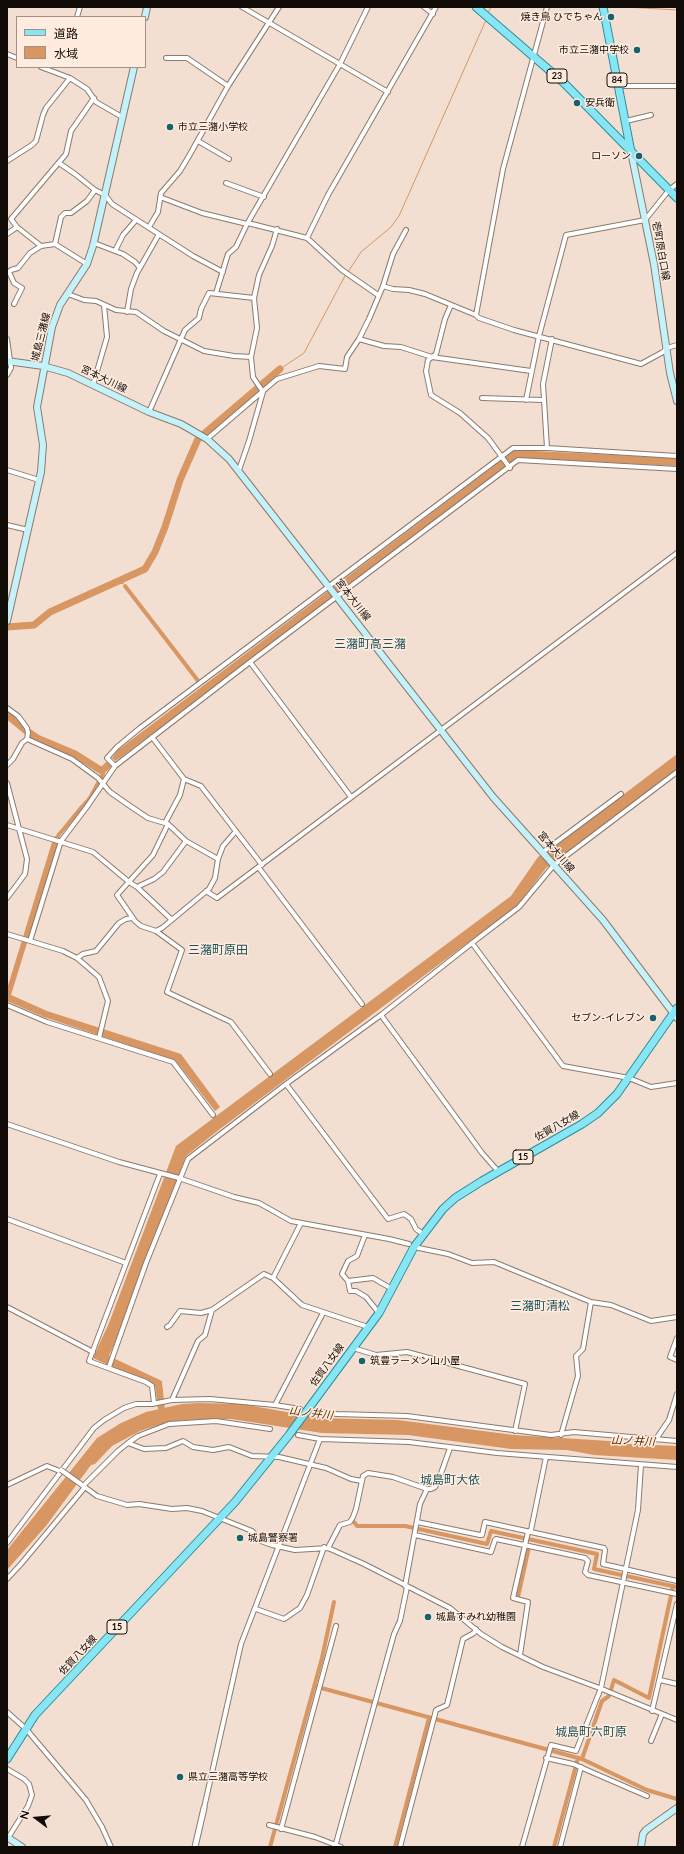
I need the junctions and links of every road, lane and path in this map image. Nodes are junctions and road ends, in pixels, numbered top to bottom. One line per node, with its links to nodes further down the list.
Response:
1 (242, 7): 10 (street)
2 (279, 7): 10 (street)
3 (368, 7): 13 (street)
4 (424, 7): 9 (street)
5 (436, 7): 9 (street)
6 (476, 7): 11 (main road, 23)
7 (547, 7): 11 (street)
8 (603, 7): 20 (main road, 84)
9 (433, 14): 22 (street)
10 (269, 23): 13 (street); 19 (street)
11 (533, 55): 27 (main road, 23); 68 (street)
12 (166, 58): 19 (street)
13 (340, 64): 22 (street); 39 (street)
14 (44, 68): 17 (street)
15 (58, 68): 17 (street)
16 (134, 68): 25 (main road, 城島三潴線)
17 (56, 72): 18 (street)
18 (70, 78): 23 (street); 31 (street)
19 (228, 86): 28 (street)
20 (618, 86): 21 (street); 26 (main road, 84)
21 (677, 86)
22 (388, 92): 50 (street)
23 (94, 98): 25 (street); 32 (street)
24 (650, 115): 26 (street)
25 (122, 117): 37 (main road, 城島三潴線)
26 (626, 125): 27 (street); 29 (main road, 84)
27 (615, 135): 29 (main road, 23)
28 (198, 140): 30 (street); 38 (street)
29 (631, 152): 36 (main road, 23); 42 (main road, 壱町原白口線)
30 (229, 159)
31 (7, 161)
32 (59, 163): 35 (street); 44 (street)
33 (226, 183): 39 (street)
34 (677, 184): 36 (street)
35 (95, 190): 37 (street); 52 (street)
36 (670, 190): 40 (main road, 23); 42 (street)
37 (105, 195): 41 (street); 51 (main road, 城島三潴線)
38 (160, 197): 43 (street); 45 (street)
39 (264, 197): 43 (street)
40 (677, 198)
41 (136, 220): 45 (street); 54 (street)
42 (645, 220): 69 (street); 75 (main road, 壱町原白口線)
43 (247, 224): 46 (street); 58 (street)
44 (17, 227): 48 (street); 53 (street)
45 (149, 227): 49 (street)
46 (277, 229): 50 (street); 63 (street)
47 (406, 230): 59 (street)
48 (7, 234)
49 (160, 234): 56 (street); 58 (street)
50 (307, 238): 62 (street)
51 (94, 243): 54 (street); 55 (main road, 城島三潴線)
52 (54, 244): 53 (street); 55 (street)
53 (41, 246): 57 (street)
54 (115, 251): 56 (street)
55 (87, 264): 61 (main road, 城島三潴線)
56 (140, 268): 67 (street)
57 (8, 272): 64 (street)
58 (223, 272): 60 (street)
59 (383, 286): 62 (street); 66 (street)
60 (216, 293): 63 (street); 72 (street)
61 (68, 294): 65 (street); 79 (main road, 城島三潴線)
62 (378, 295): 71 (street)
63 (254, 298): 76 (street)
64 (14, 304)
65 (104, 305): 67 (street); 82 (street)
66 (451, 305): 68 (street); 77 (street)
67 (126, 312): 72 (street)
68 (476, 315): 69 (street)
69 (539, 336): 73 (street); 80 (street)
70 (7, 339): 78 (street)
71 (359, 339): 77 (street); 83 (street)
72 (180, 340): 76 (street); 88 (street)
73 (552, 340): 75 (street); 86 (street)
74 (677, 345): 75 (street)
75 (666, 348): 87 (main road, 壱町原白口線)
76 (252, 357): 83 (street)
77 (432, 357): 80 (street); 91 (street)
78 (9, 361): 79 (main road, 宮本大川線); 81 (street)
79 (44, 366): 82 (main road, 宮本大川線); 97 (main road, 城島三潴線)
80 (531, 371): 85 (street)
81 (7, 375)
82 (93, 385): 88 (main road, 宮本大川線)
83 (262, 390): 89 (street); 96 (street)
84 (482, 398): 85 (street)
85 (526, 400): 86 (street)
86 (543, 400): 90 (street)
87 (677, 401)
88 (149, 412): 89 (main road, 宮本大川線)
89 (206, 438): 96 (main road, 宮本大川線)
90 (547, 448): 91 (street); 92 (street)
91 (501, 456): 93 (street); 101 (street)
92 (677, 456)
93 (510, 468): 94 (street); 102 (street)
94 (677, 469)
95 (7, 470): 97 (street)
96 (239, 470): 101 (main road, 宮本大川線)
97 (39, 480): 99 (main road, 城島三潴線)
98 (7, 525): 99 (street)
99 (28, 530): 103 (main road, 城島三潴線)
100 (677, 553): 106 (street)
101 (330, 588): 102 (main road, 宮本大川線); 110 (street)
102 (337, 597): 104 (street); 106 (main road, 宮本大川線)
103 (7, 621)
104 (250, 662): 107 (street); 116 (street)
105 (7, 708): 108 (street)
106 (441, 730): 116 (street); 123 (main road, 宮本大川線)
107 (152, 737): 110 (street); 112 (street)
108 (27, 739): 109 (street); 113 (street)
109 (7, 765)
110 (115, 766): 113 (street)
111 (677, 772): 125 (street)
112 (184, 778): 117 (street); 120 (street)
113 (101, 780): 117 (street); 121 (street)
114 (7, 783): 119 (street)
115 (621, 794): 123 (street)
116 (351, 797): 126 (street)
117 (167, 823): 122 (street); 127 (street)
118 (7, 825): 119 (street)
119 (19, 829): 121 (street); 130 (street)
120 (236, 831): 124 (street); 126 (street)
121 (60, 841): 127 (street); 135 (street)
122 (186, 841): 124 (street); 128 (street)
123 (544, 853): 125 (main road, 宮本大川線)
124 (218, 859): 129 (street)
125 (553, 864): 136 (street); 140 (main road, 宮本大川線)
126 (260, 866): 129 (street); 138 (street)
127 (129, 882): 128 (street); 131 (street)
128 (137, 887): 132 (street)
129 (206, 892): 132 (street)
130 (7, 898)
131 (132, 918): 133 (street); 137 (street)
132 (172, 920): 133 (street)
133 (156, 931): 143 (street)
134 (7, 934): 135 (street)
135 (29, 941): 137 (street)
136 (472, 943): 141 (street); 144 (street)
137 (77, 958): 142 (street)
138 (362, 1004)
139 (7, 1005): 142 (street)
140 (676, 1013): 144 (main road, 佐賀八女線 / 15)
141 (381, 1015): 145 (street); 149 (street)
142 (99, 1038): 147 (street)
143 (270, 1074)
144 (629, 1078): 146 (street); 149 (main road, 佐賀八女線 / 15)
145 (286, 1084): 151 (street); 154 (street)
146 (677, 1084)
147 (213, 1115)
148 (7, 1124): 150 (street)
149 (498, 1171): 154 (main road, 佐賀八女線 / 15)
150 (160, 1174): 151 (street); 157 (street)
151 (179, 1178): 153 (street); 173 (street)
152 (7, 1219): 157 (street)
153 (301, 1223): 155 (street); 158 (street)
154 (423, 1234): 156 (main road, 佐賀八女線 / 15)
155 (365, 1235): 156 (street); 159 (street)
156 (412, 1245): 160 (main road, 佐賀八女線 / 15); 161 (street)
157 (126, 1263): 171 (street)
158 (273, 1278): 163 (street); 165 (street)
159 (348, 1281): 160 (street); 164 (street)
160 (392, 1289): 164 (main road, 佐賀八女線 / 15)
161 (591, 1302): 166 (street); 183 (street)
162 (7, 1307): 171 (street)
163 (212, 1310): 167 (street); 175 (street)
164 (379, 1312): 168 (main road, 佐賀八女線 / 15)
165 (322, 1313): 168 (street); 177 (street)
166 (677, 1317)
167 (166, 1327)
168 (368, 1327): 170 (main road, 佐賀八女線 / 15)
169 (677, 1338): 172 (street)
170 (353, 1348): 178 (main road, 佐賀八女線 / 15); 181 (street)
171 (93, 1352): 173 (street)
172 (677, 1360)
173 (109, 1367): 176 (street)
174 (677, 1394): 185 (street)
175 (171, 1400): 176 (street); 177 (street)
176 (154, 1403): 194 (street)
177 (275, 1405): 178 (street)
178 (303, 1410): 189 (main road, 佐賀八女線 / 15)
179 (320, 1412): 181 (street)
180 (270, 1429): 187 (street)
181 (515, 1431): 183 (street)
182 (298, 1435): 184 (street)
183 (561, 1435): 185 (street)
184 (320, 1439): 188 (street); 192 (street)
185 (656, 1439): 186 (street)
186 (677, 1441)
187 (128, 1443): 189 (street); 197 (street)
188 (450, 1448): 190 (street); 198 (street)
189 (271, 1457): 192 (street); 199 (main road, 佐賀八女線 / 15)
190 (546, 1457): 191 (street); 201 (street)
191 (641, 1465): 193 (street); 207 (street)
192 (310, 1466): 195 (street); 205 (street)
193 (677, 1467)
194 (62, 1471): 196 (street); 197 (street, bridge); 203 (street)
195 (362, 1482): 198 (street); 206 (street)
196 (7, 1485)
197 (83, 1486): 199 (street); 208 (street)
198 (427, 1489): 200 (street)
199 (220, 1518): 205 (street); 225 (main road, 佐賀八女線 / 15)
200 (417, 1523): 201 (street); 202 (street)
201 (528, 1532): 204 (street); 207 (street)
202 (415, 1534): 204 (street); 211 (street)
203 (7, 1543)
204 (525, 1545): 210 (street); 217 (street)
205 (278, 1546): 206 (street); 214 (street)
206 (326, 1547): 211 (street); 214 (street)
207 (626, 1569): 209 (street); 210 (street)
208 (7, 1579)
209 (677, 1581)
210 (624, 1582): 212 (street); 220 (street)
211 (406, 1586): 216 (street); 239 (street)
212 (677, 1594)
213 (677, 1604): 218 (street)
214 (256, 1609): 232 (street)
215 (336, 1626): 235 (street)
216 (476, 1629): 217 (street); 242 (street)
217 (520, 1655): 220 (street)
218 (660, 1680): 219 (street); 221 (street)
219 (677, 1684)
220 (602, 1688): 221 (street); 227 (street)
221 (652, 1711): 223 (street)
222 (7, 1712): 225 (street)
223 (662, 1714): 224 (street); 226 (street)
224 (677, 1720)
225 (26, 1729): 228 (main road, 佐賀八女線 / 15); 238 (street)
226 (651, 1741)
227 (546, 1758): 229 (street); 243 (street)
228 (7, 1759)
229 (581, 1767): 231 (street); 244 (street)
230 (7, 1769): 236 (street)
231 (647, 1796)
232 (204, 1808): 240 (street)
233 (677, 1808): 245 (main road)
234 (269, 1825): 235 (street)
235 (280, 1828): 239 (street)
236 (8, 1838): 237 (main road)
237 (18, 1846)
238 (110, 1846)
239 (336, 1846): 241 (street)
240 (195, 1847)
241 (341, 1847)
242 (400, 1847)
243 (522, 1847)
244 (560, 1847)
245 (641, 1847)

